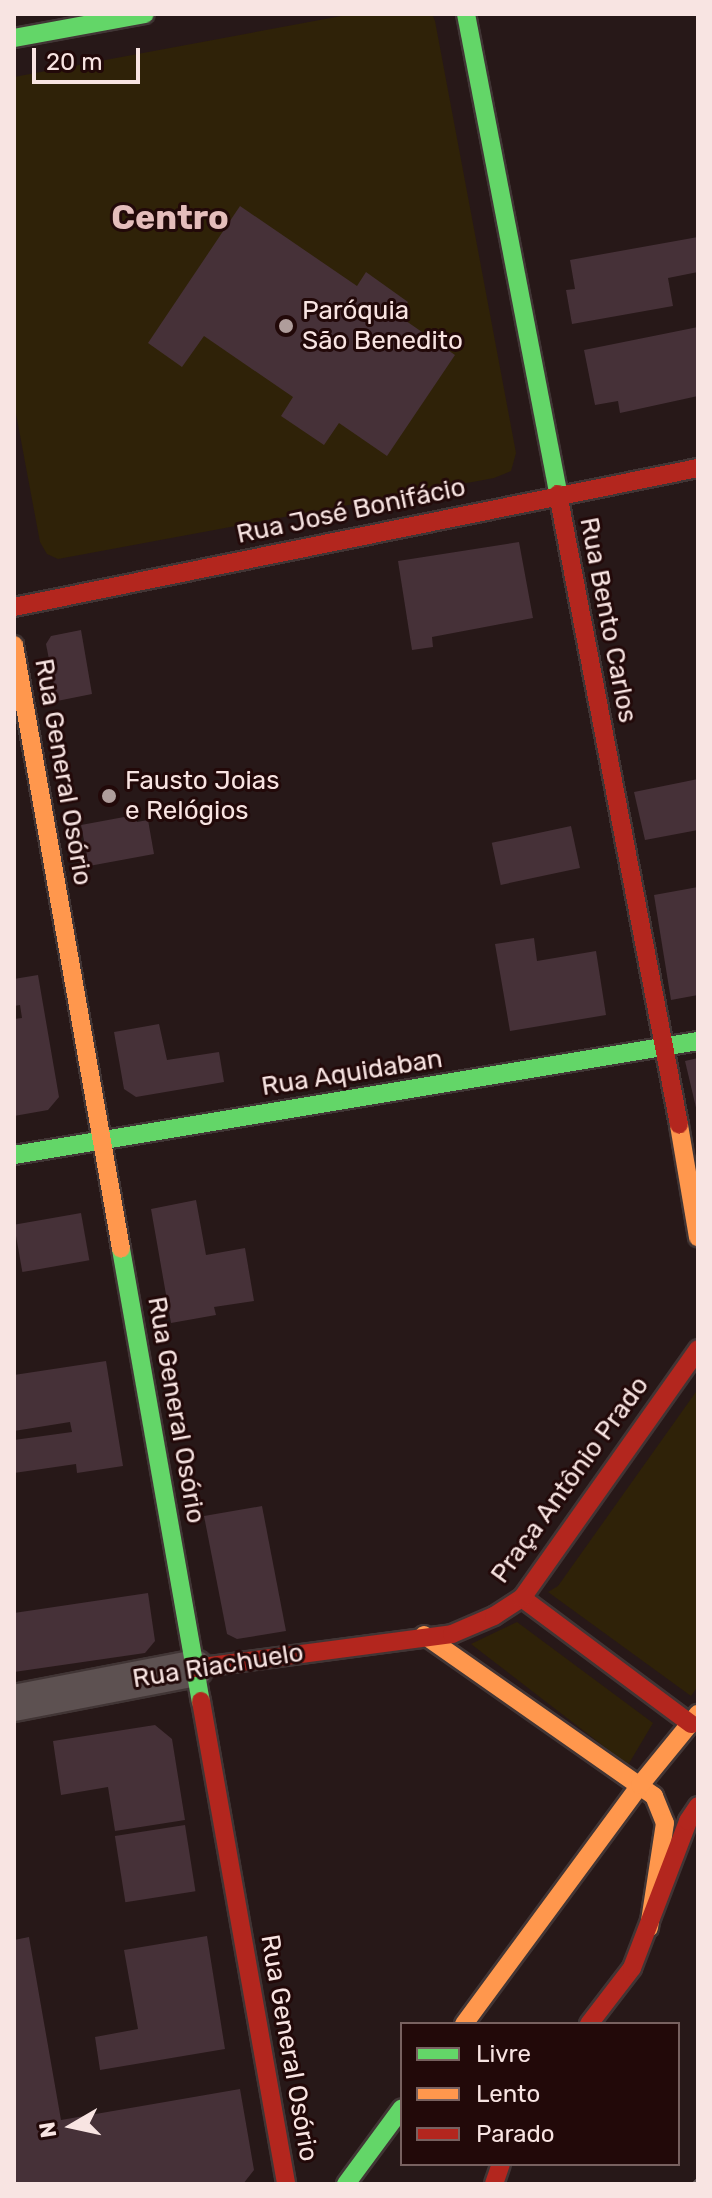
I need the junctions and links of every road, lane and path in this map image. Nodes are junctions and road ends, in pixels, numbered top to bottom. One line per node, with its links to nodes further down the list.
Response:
1 (145, 14): 3 (street)
2 (466, 14): 5 (street, Rua Bento Carlos)
3 (14, 38)
4 (698, 468): 5 (street, Rua José Bonifácio)
5 (557, 495): 6 (street, Rua José Bonifácio); 9 (street, Rua Bento Carlos)
6 (14, 607)
7 (14, 645): 10 (street, Rua General Osório)
8 (698, 1041): 9 (street, Rua Aquidaban)
9 (665, 1048): 10 (street, Rua Aquidaban); 12 (street, Rua Bento Carlos)
10 (101, 1141): 11 (street, Rua Aquidaban); 16 (street, Rua General Osório)
11 (14, 1155)
12 (698, 1237)
13 (698, 1349): 14 (street, Praça Antônio Prado)
14 (522, 1598): 15 (street, Praça Antônio Prado); 18 (street)
15 (424, 1635): 16 (street, Rua Riachuelo); 19 (street)
16 (195, 1668): 17 (street, Rua Riachuelo); 25 (street, Rua General Osório)
17 (14, 1703)
18 (695, 1719): 19 (street)
19 (640, 1785): 21 (street); 22 (street)
20 (698, 1806): 21 (street)
21 (649, 1928): 23 (street)
22 (465, 2022)
23 (591, 2022)
24 (400, 2111): 26 (street)
25 (286, 2184)
26 (346, 2184)

